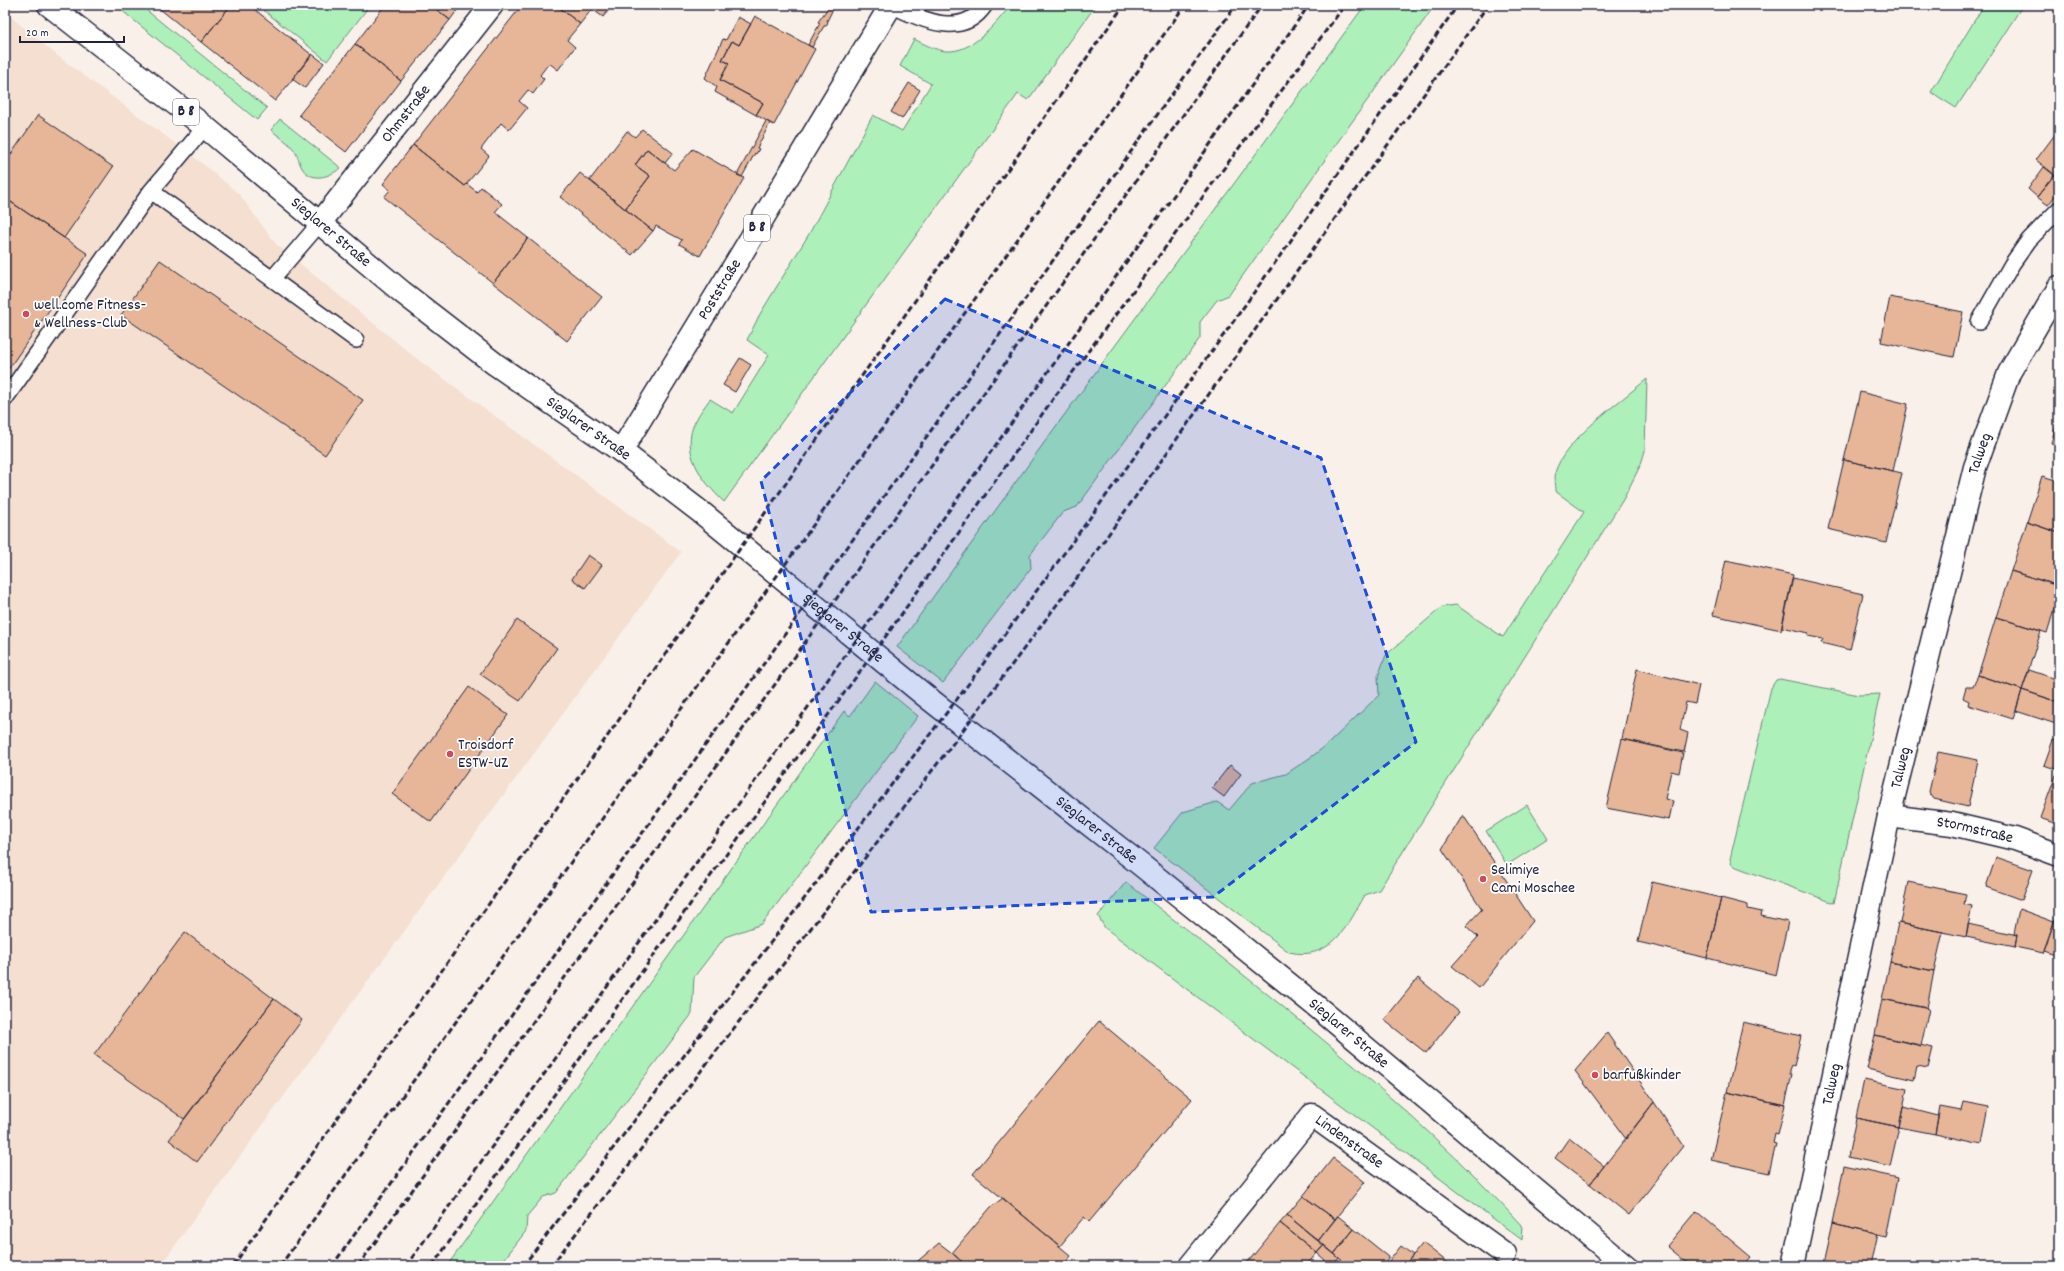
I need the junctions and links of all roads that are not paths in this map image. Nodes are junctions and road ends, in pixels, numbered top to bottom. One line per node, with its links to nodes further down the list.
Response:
1 (49, 5): 5 (street, Sieglarer Straße / B 8)
2 (492, 5): 8 (street, Ohmstraße)
3 (892, 5): 4 (lane); 14 (street, Poststraße / B 8)
4 (985, 5)
5 (205, 127): 6 (lane); 8 (street, Sieglarer Straße / B 8)
6 (151, 191): 9 (lane); 13 (lane)
7 (2059, 209): 11 (lane)
8 (320, 223): 9 (lane); 14 (street, Sieglarer Straße / B 8)
9 (272, 279): 12 (lane)
10 (2059, 287): 15 (street, Talweg)
11 (1979, 322)
12 (356, 340)
13 (5, 399)
14 (621, 450): 19 (street, Sieglarer Straße)
15 (1889, 816): 16 (street, Stormstraße); 20 (street, Talweg)
16 (2059, 855)
17 (1504, 1254): 18 (street, Lindenstraße)
18 (1190, 1266)
19 (1626, 1266)
20 (1792, 1266)

